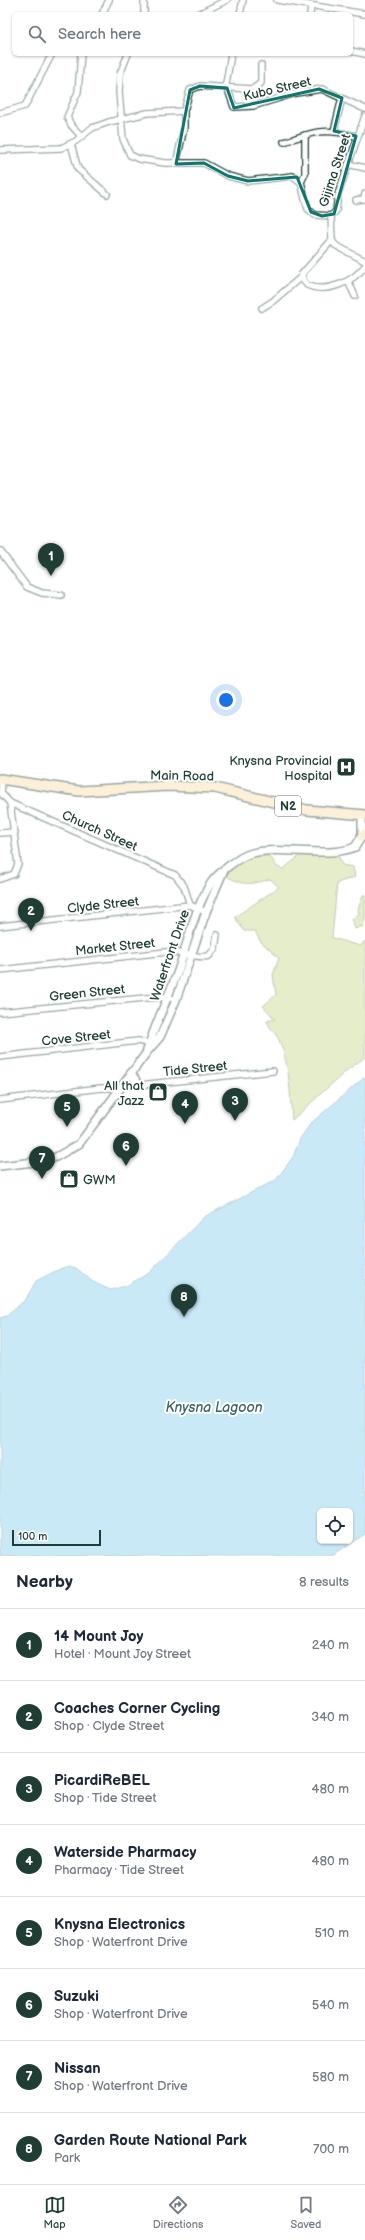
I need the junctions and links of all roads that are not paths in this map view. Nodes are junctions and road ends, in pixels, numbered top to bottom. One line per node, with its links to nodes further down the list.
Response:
1 (109, 0): 7 (street)
2 (144, 0): 8 (street)
3 (227, 0): 9 (street)
4 (243, 0): 10 (street)
5 (277, 0): 6 (street)
6 (311, 6): 11 (street); 12 (street)
7 (103, 12)
8 (144, 12)
9 (202, 12)
10 (240, 12)
11 (310, 12)
12 (352, 12)
13 (353, 12): 14 (street)
14 (365, 14)
15 (353, 51): 16 (street)
16 (365, 54)
17 (51, 56): 26 (street)
18 (81, 56): 31 (street)
19 (127, 56): 28 (street)
20 (231, 56): 22 (street)
21 (261, 65): 22 (street)
22 (227, 88): 23 (street, Kubo Street); 25 (street)
23 (342, 98): 24 (street, Kubo Street); 29 (street)
24 (365, 109)
25 (184, 111): 28 (street); 36 (street)
26 (0, 114)
27 (365, 116): 32 (street, Gijima Street)
28 (121, 120): 31 (street); 36 (street)
29 (334, 131): 30 (street); 32 (street)
30 (305, 135): 33 (street); 39 (street)
31 (81, 136): 34 (street)
32 (356, 136): 37 (street, Gijima Street)
33 (284, 142)
34 (71, 144): 35 (street); 40 (street)
35 (0, 150)
36 (176, 164): 39 (street)
37 (348, 164): 38 (street); 43 (street, Gijima Street)
38 (365, 168)
39 (301, 182): 43 (street)
40 (107, 194)
41 (365, 194): 42 (street)
42 (356, 200)
43 (331, 216): 44 (street, Gijima Street)
44 (332, 240): 45 (street); 47 (street)
45 (365, 262)
46 (365, 266): 48 (street)
47 (302, 277): 48 (street); 50 (street)
48 (348, 281): 49 (street)
49 (355, 296)
50 (262, 308)
51 (0, 551): 52 (street)
52 (61, 595)
53 (1, 779): 54 (street); 55 (highway, Main Road / N2)
54 (10, 803): 56 (street); 61 (street, Church Street)
55 (364, 815): 58 (street, Waterfront Drive)
56 (15, 832): 57 (street); 60 (street)
57 (0, 833)
58 (363, 835): 59 (street, Waterfront Drive)
59 (223, 872): 62 (street, Waterfront Drive); 63 (street, Waterfront Drive)
60 (0, 879)
61 (190, 905): 62 (street, Clyde Street); 64 (street, Clyde Street)
62 (199, 908): 63 (street, Clyde Street); 66 (street, Waterfront Drive)
63 (206, 912): 66 (street, Waterfront Drive)
64 (0, 926)
65 (218, 935): 66 (street, Market Street)
66 (188, 954): 67 (street, Market Street); 68 (street, Waterfront Drive); 69 (street, Waterfront Drive)
67 (0, 970)
68 (168, 998): 69 (street, Green Street); 70 (street, Green Street); 71 (street, Waterfront Drive)
69 (176, 1000): 71 (street, Waterfront Drive)
70 (0, 1012)
71 (151, 1044): 72 (street, Cove Street); 74 (street, Waterfront Drive)
72 (0, 1057)
73 (273, 1071): 75 (street, Tide Street)
74 (131, 1073): 75 (street); 76 (street, Waterfront Drive)
75 (139, 1085): 76 (street, Tide Street)
76 (119, 1089): 77 (street, Tide Street); 78 (street, Waterfront Drive)
77 (0, 1100)
78 (0, 1166)

